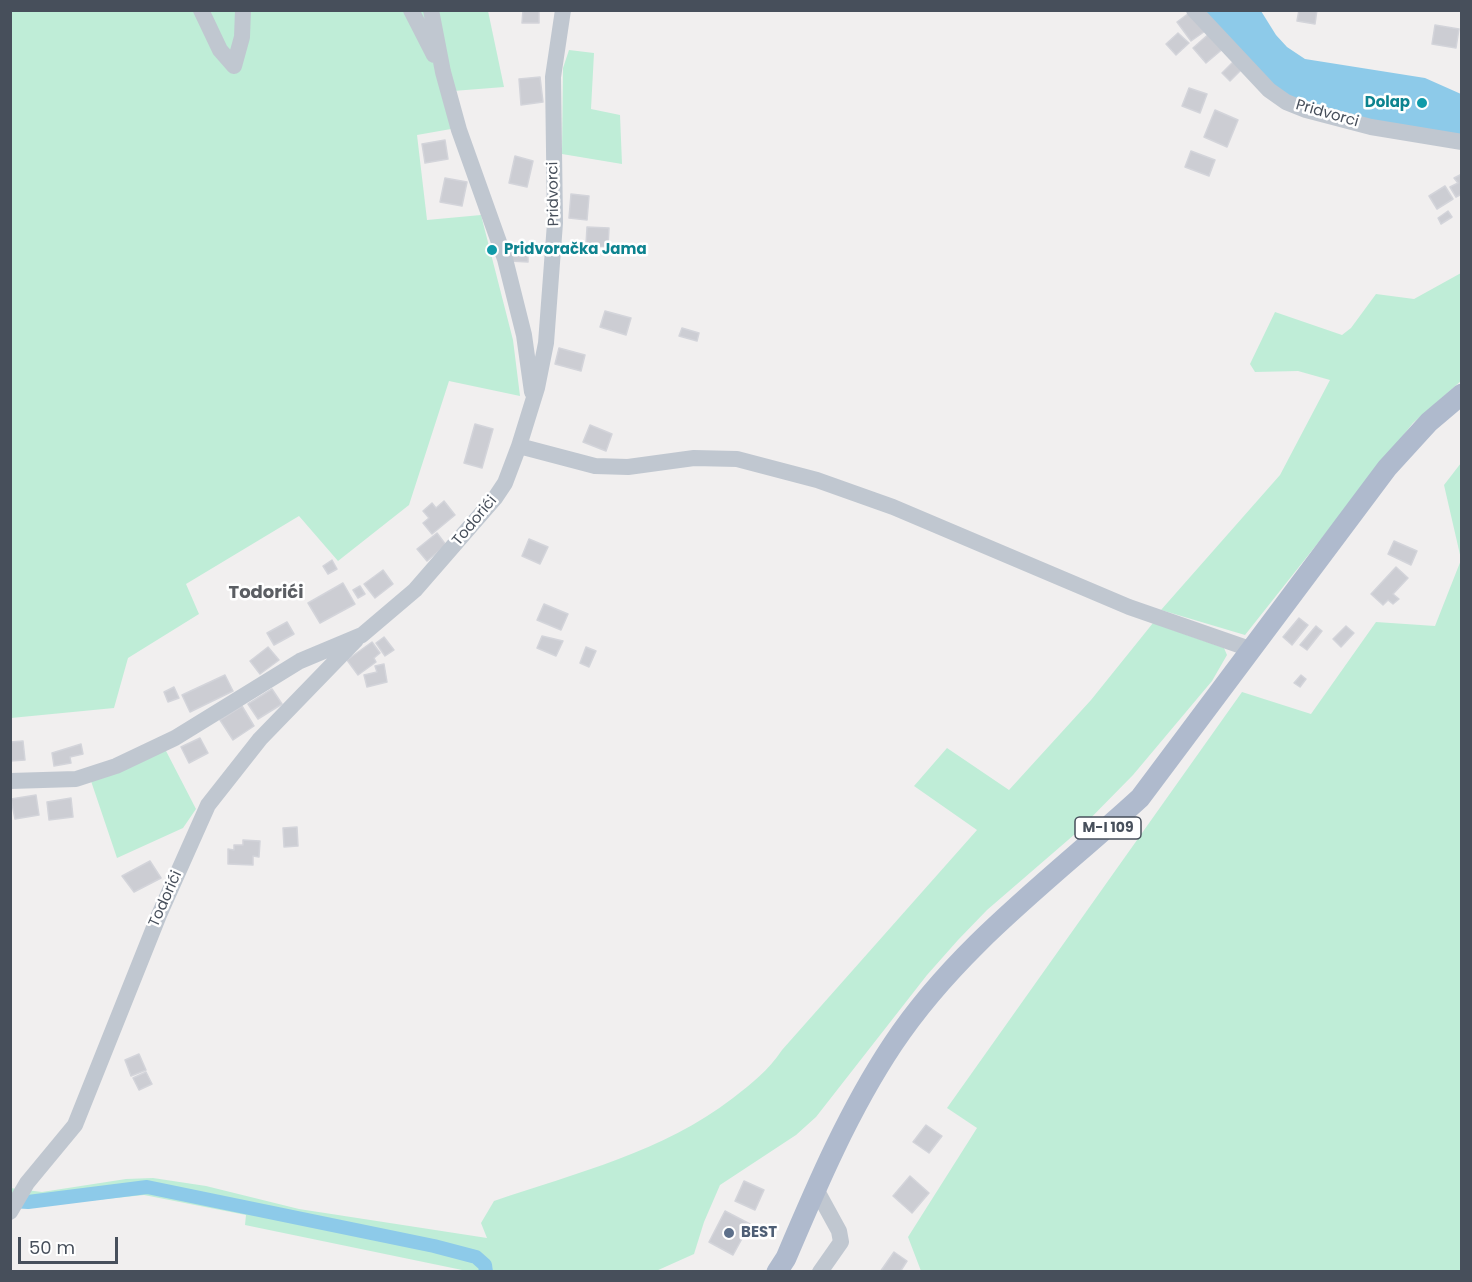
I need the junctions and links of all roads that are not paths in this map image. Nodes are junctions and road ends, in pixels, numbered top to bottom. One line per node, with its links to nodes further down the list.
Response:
1 (201, 10): 2 (street)
2 (243, 10)
3 (411, 10): 7 (street)
4 (430, 10): 7 (street)
5 (563, 10): 10 (street, Pridvorci)
6 (1194, 10): 8 (street, Pridvorci)
7 (443, 72): 10 (street)
8 (1461, 142)
9 (1461, 394): 13 (main road, M-I 109)
10 (533, 401): 11 (street, Pridvorci)
11 (519, 446): 12 (street, Todorići); 13 (street)
12 (362, 635): 14 (street, Todorići); 16 (street, Todorići)
13 (1250, 649): 15 (main road, M-I 109)
14 (10, 782)
15 (816, 1189): 17 (main road, M-I 109); 18 (street)
16 (15, 1205)
17 (777, 1272)
18 (820, 1272)

